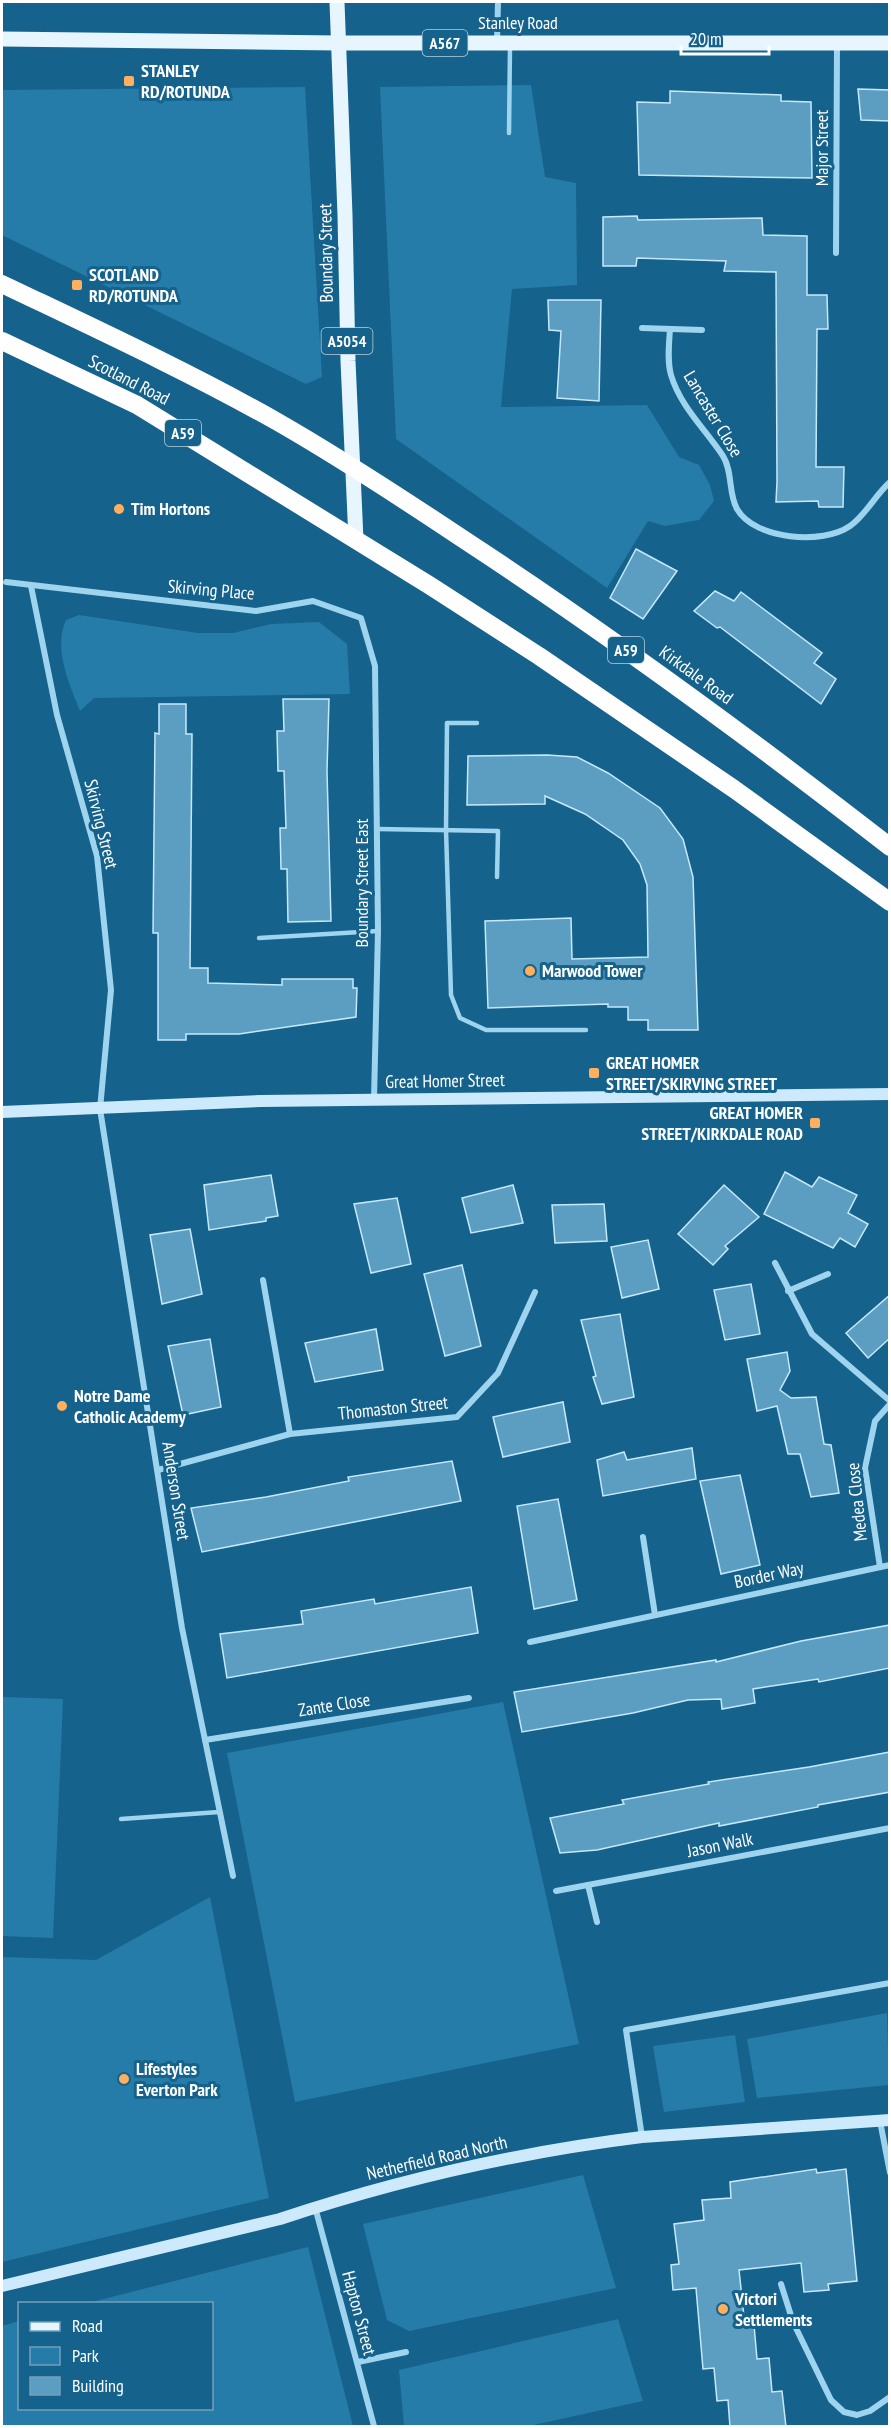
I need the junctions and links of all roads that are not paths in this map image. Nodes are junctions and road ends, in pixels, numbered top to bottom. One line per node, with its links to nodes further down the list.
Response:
1 (337, 2): 4 (main road, Boundary Street / A5054)
2 (498, 2): 5 (street)
3 (2, 39): 4 (main road, Stanley Road / A567)
4 (338, 43): 5 (main road, Stanley Road / A567); 15 (main road, Boundary Street / A5054)
5 (504, 43): 6 (main road, Stanley Road / A567); 8 (lane)
6 (837, 44): 7 (main road, Stanley Road / A567); 9 (street, Major Street)
7 (890, 44)
8 (509, 133)
9 (836, 253)
10 (2, 284): 15 (highway, Scotland Road / A59)
11 (642, 328): 12 (street)
12 (670, 330): 13 (street); 16 (street, Lancaster Close)
13 (702, 330)
14 (2, 342): 17 (highway, Scotland Road / A59)
15 (352, 466): 17 (main road, Boundary Street / A5054); 24 (highway, Kirkdale Road / A59)
16 (890, 482)
17 (356, 540): 26 (highway, A59)
18 (6, 582): 19 (street, Skirving Place)
19 (30, 586): 20 (street, Skirving Place); 32 (street, Skirving Street)
20 (375, 666): 22 (street, Boundary Street East)
21 (477, 723): 23 (lane)
22 (377, 829): 23 (lane); 27 (street, Boundary Street East)
23 (446, 830): 25 (lane); 29 (lane)
24 (890, 847)
25 (497, 877)
26 (890, 902)
27 (378, 931): 28 (lane); 31 (street, Boundary Street East)
28 (259, 938)
29 (586, 1030)
30 (890, 1094): 31 (street, Great Homer Street)
31 (374, 1099): 32 (street, Great Homer Street)
32 (100, 1109): 33 (street, Great Homer Street); 41 (street, Anderson Street)
33 (2, 1112)
34 (775, 1263): 37 (street, Medea Close)
35 (828, 1274): 37 (street)
36 (263, 1280): 40 (street)
37 (788, 1291): 39 (street, Medea Close)
38 (535, 1292): 40 (street, Thomaston Street)
39 (890, 1403): 44 (street, Medea Close)
40 (290, 1434): 41 (street, Thomaston Street)
41 (158, 1470): 48 (street, Anderson Street)
42 (643, 1537): 45 (street)
43 (890, 1565): 44 (street, Border Way)
44 (880, 1567): 45 (street, Border Way)
45 (655, 1615): 46 (street, Border Way)
46 (530, 1642)
47 (469, 1698): 48 (street, Zante Close)
48 (205, 1740): 49 (street, Anderson Street)
49 (219, 1812): 50 (lane); 52 (street, Anderson Street)
50 (121, 1819)
51 (890, 1828): 53 (street, Jason Walk)
52 (233, 1876)
53 (588, 1885): 54 (street, Jason Walk); 55 (street)
54 (556, 1891)
55 (597, 1922)
56 (890, 1983): 58 (street)
57 (885, 2120): 58 (street, Netherfield Road North); 59 (street)
58 (642, 2137): 60 (street, Netherfield Road North)
59 (890, 2173)
60 (315, 2207): 62 (street, Netherfield Road North); 64 (street, Hapton Street)
61 (781, 2283): 65 (street)
62 (2, 2286)
63 (405, 2352): 64 (street)
64 (358, 2362): 66 (street, Hapton Street)
65 (890, 2397)
66 (374, 2427)

